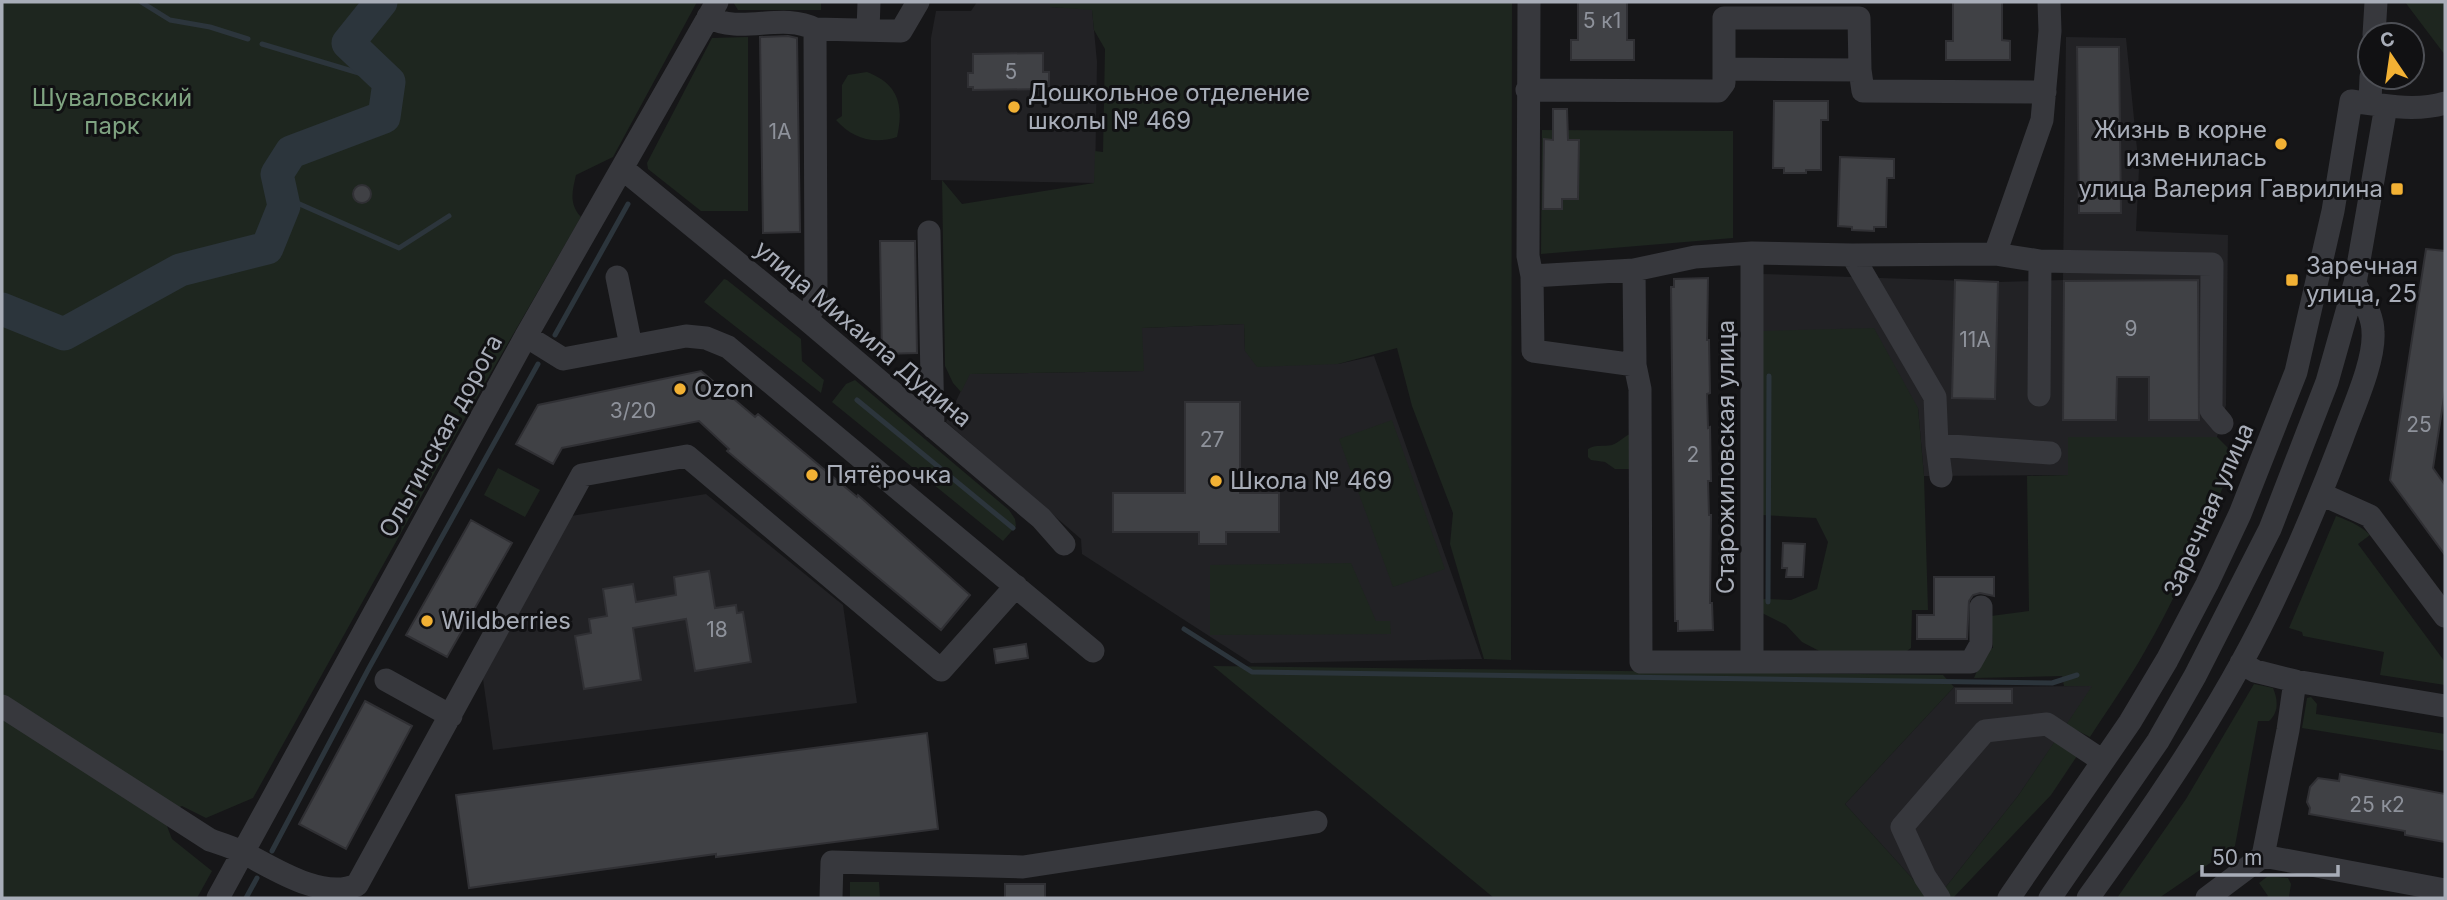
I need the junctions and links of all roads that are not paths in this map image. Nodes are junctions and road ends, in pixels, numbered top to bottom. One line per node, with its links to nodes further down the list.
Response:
1 (869, 2): 9 (street)
2 (918, 2): 9 (street)
3 (1529, 2): 12 (street)
4 (2049, 2): 14 (street)
5 (2376, 2): 7 (street)
6 (712, 9): 8 (street); 17 (street, Ольгинская дорога)
7 (2375, 21)
8 (815, 29): 9 (street); 27 (street)
9 (868, 30)
10 (1724, 69): 11 (street); 11 (street); 12 (street)
11 (1860, 70): 14 (street)
12 (1527, 90): 24 (street)
13 (2370, 91): 15 (street)
14 (2045, 92): 20 (street)
15 (2369, 103): 16 (street); 26 (street); 52 (street, Заречная улица)
16 (2445, 103)
17 (623, 169): 27 (street, улица Михаила Дудина); 28 (street, Ольгинская дорога)
18 (929, 232): 31 (street)
19 (1752, 253): 21 (street); 23 (street); 45 (street, Старожиловская улица)
20 (1994, 254): 21 (street); 22 (street)
21 (1852, 255): 36 (street)
22 (2040, 261): 33 (street); 34 (street)
23 (1634, 270): 24 (street); 30 (street)
24 (1532, 276): 30 (street)
25 (617, 277): 29 (street)
26 (2355, 283): 39 (street); 62 (street)
27 (806, 319): 32 (street, улица Михаила Дудина)
28 (526, 336): 29 (street); 54 (street, Ольгинская дорога)
29 (631, 346): 41 (street)
30 (1635, 365): 45 (street)
31 (932, 380): 32 (street); 35 (street)
32 (893, 393): 35 (street, улица Михаила Дудина)
33 (2039, 395)
34 (2222, 423)
35 (933, 427): 40 (street, улица Михаила Дудина)
36 (1937, 445): 37 (street); 38 (street)
37 (2050, 453)
38 (1941, 476)
39 (2321, 494): 43 (street); 46 (street)
40 (1064, 544)
41 (1016, 586): 44 (street); 51 (street)
42 (1981, 607): 45 (street)
43 (2445, 616)
44 (1093, 651)
45 (1752, 661)
46 (2241, 663): 48 (street); 63 (street)
47 (386, 680): 51 (street)
48 (2295, 681): 50 (street); 55 (street)
49 (2, 706): 54 (street)
50 (2445, 706)
51 (451, 716): 57 (street)
52 (2103, 761): 60 (street); 61 (street, Заречная улица)
53 (1316, 822): 59 (street)
54 (243, 852): 57 (street); 58 (street, Ольгинская дорога)
55 (2263, 856): 56 (street); 64 (street)
56 (2445, 890)
57 (311, 894)
58 (218, 898)
59 (831, 898)
60 (1939, 898)
61 (2010, 898)
62 (2050, 898)
63 (2088, 898)
64 (2207, 898)

